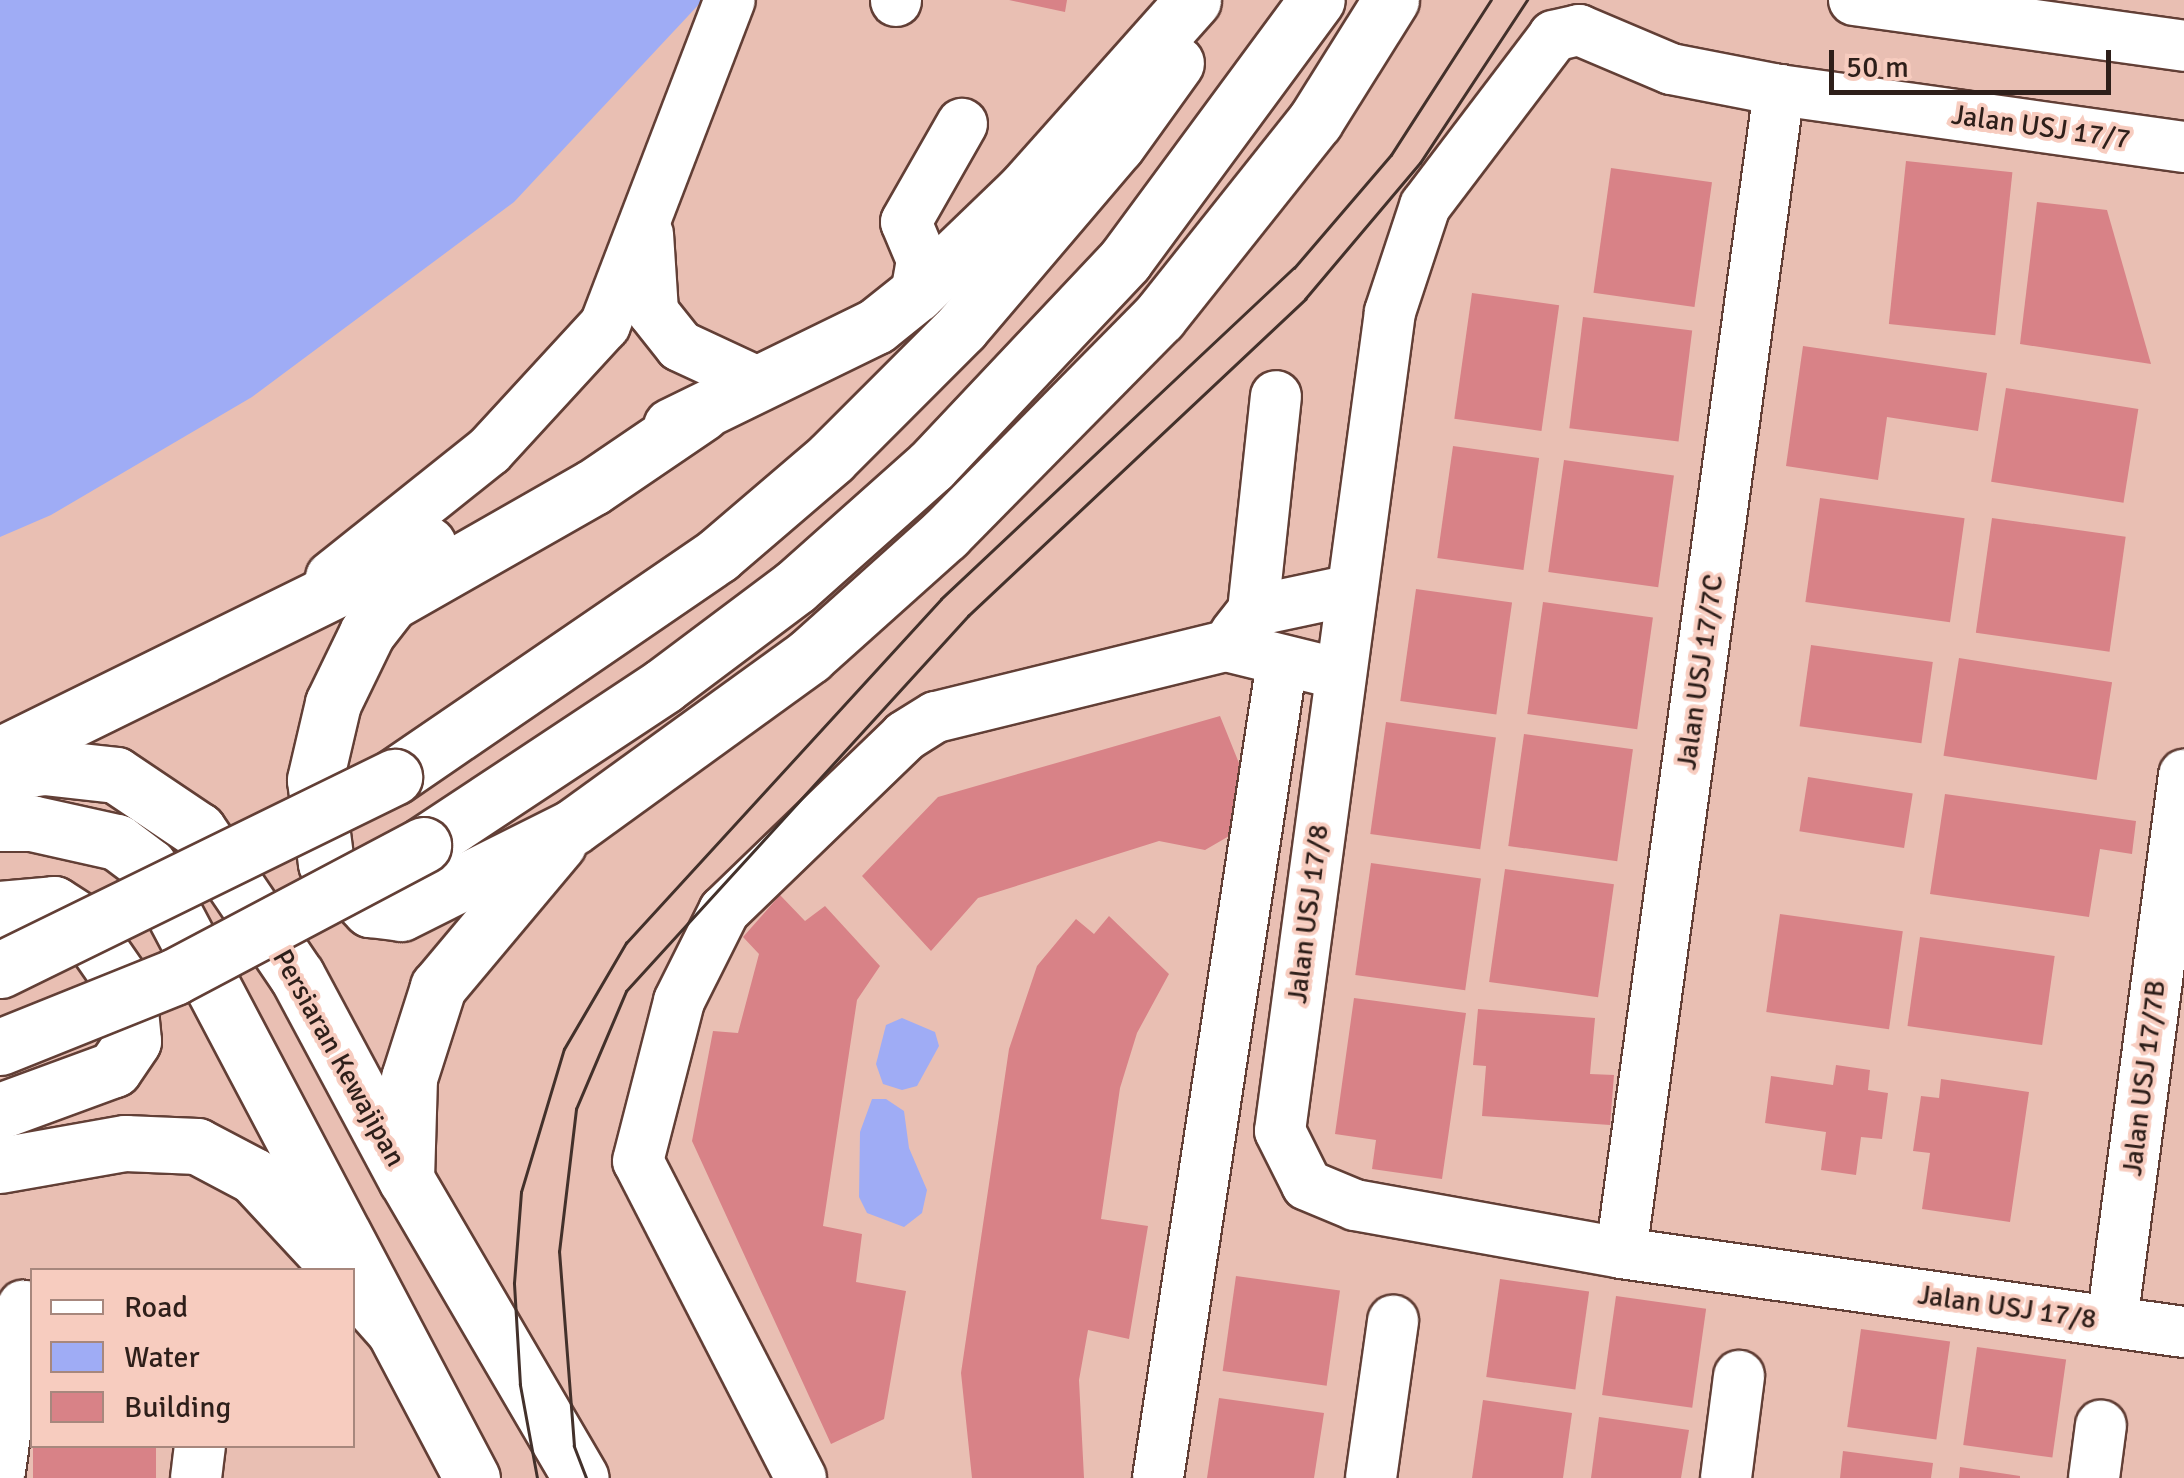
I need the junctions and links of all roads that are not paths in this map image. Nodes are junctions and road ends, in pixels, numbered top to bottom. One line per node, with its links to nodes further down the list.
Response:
1 (730, 0): 11 (street)
2 (1194, 0): 12 (main road)
3 (1220, 0): 27 (main road, bridge)
4 (1317, 0): 28 (main road, bridge)
5 (1391, 0): 25 (main road)
6 (1854, 0): 7 (street)
7 (2184, 46)
8 (1779, 90): 10 (street, Jalan USJ 17/7); 16 (street, Jalan USJ 17/8); 32 (street, Jalan USJ 17/7C)
9 (962, 124): 12 (street)
10 (2184, 147)
11 (648, 219): 13 (street); 17 (street)
12 (933, 261): 13 (main road)
13 (762, 384): 15 (main road)
14 (1276, 396): 18 (street)
15 (702, 413): 17 (main road); 25 (main road)
16 (1352, 590): 18 (street); 20 (street, Jalan USJ 17/8)
17 (281, 617): 21 (main road)
18 (1239, 628): 19 (street); 47 (street)
19 (1282, 662): 20 (street); 48 (street)
20 (1340, 674): 32 (street, Jalan USJ 17/8)
21 (0, 755)
22 (0, 772): 31 (main road, Persiaran Kewajipan)
23 (2184, 775): 37 (street, Jalan USJ 17/7B)
24 (0, 823): 38 (main road)
25 (573, 827): 31 (main road)
26 (0, 908): 29 (main road)
27 (0, 970)
28 (0, 1047)
29 (0, 1111)
30 (0, 1164): 33 (main road)
31 (406, 1179): 46 (main road, Persiaran Kewajipan)
32 (1620, 1253): 37 (street, Jalan USJ 17/8)
33 (339, 1268)
34 (355, 1287): 38 (main road)
35 (18, 1305): 43 (street)
36 (1392, 1322): 49 (street)
37 (2112, 1322): 39 (street, Jalan USJ 17/8)
38 (392, 1328): 45 (main road)
39 (2184, 1332)
40 (1739, 1376): 50 (street)
41 (2101, 1425): 51 (street)
42 (200, 1448): 44 (street)
43 (0, 1471)
44 (196, 1478)
45 (472, 1478)
46 (581, 1478)
47 (800, 1478)
48 (1158, 1478)
49 (1371, 1478)
50 (1726, 1478)
51 (2094, 1478)

